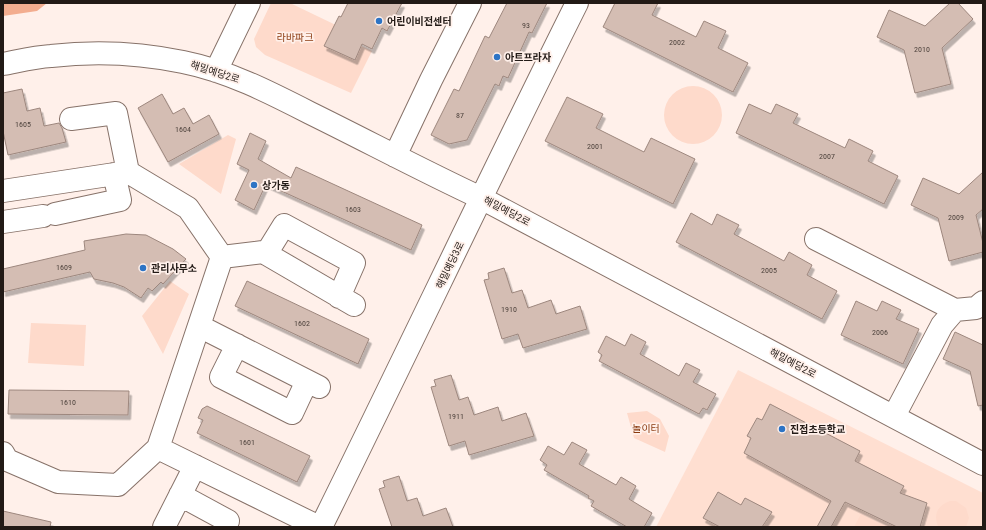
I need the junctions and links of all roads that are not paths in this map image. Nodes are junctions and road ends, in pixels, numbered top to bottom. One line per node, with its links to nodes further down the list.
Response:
1 (248, 3): 5 (street)
2 (470, 3): 7 (street)
3 (577, 3): 10 (street, 해밀예당3로)
4 (3, 64): 5 (street, 해밀예당2로)
5 (216, 71): 7 (street, 해밀예당2로)
6 (71, 119): 8 (street)
7 (395, 156): 10 (street, 해밀예당2로)
8 (121, 173): 9 (street); 11 (street); 14 (street)
9 (3, 191)
10 (481, 198): 19 (street, 해밀예당2로); 27 (street, 해밀예당3로)
11 (3, 222)
12 (816, 239): 16 (street)
13 (266, 254): 13 (street); 14 (street)
14 (222, 257): 17 (street)
15 (983, 302): 16 (street)
16 (955, 310): 19 (street)
17 (199, 326): 18 (street); 20 (street)
18 (237, 345): 18 (street)
19 (894, 416): 22 (street, 해밀예당2로)
20 (158, 448): 21 (street); 23 (street)
21 (4, 460)
22 (983, 464)
23 (195, 466): 24 (street); 27 (street)
24 (180, 495): 25 (street); 26 (street)
25 (164, 527)
26 (224, 527)
27 (320, 527)

